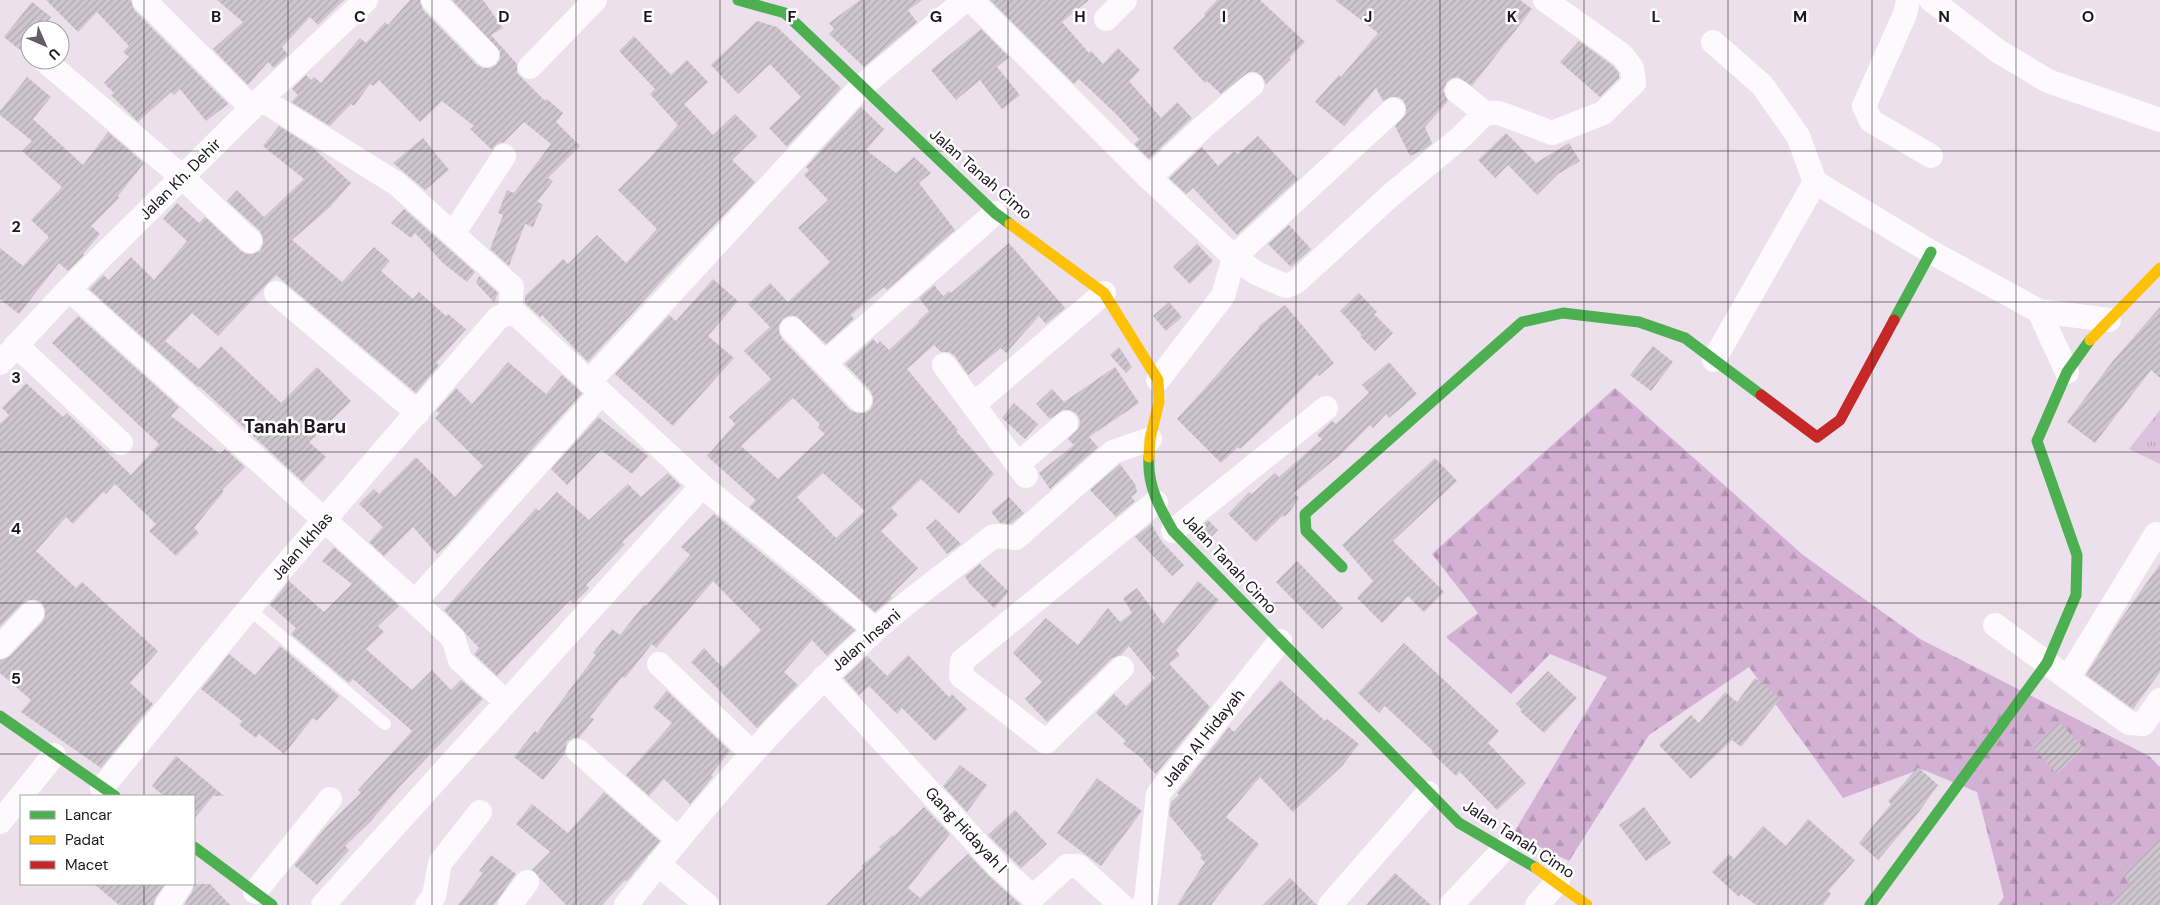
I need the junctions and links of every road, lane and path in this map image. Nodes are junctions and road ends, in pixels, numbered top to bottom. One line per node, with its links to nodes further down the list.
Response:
1 (144, 0): 21 (street)
2 (433, 0): 15 (street)
3 (595, 0): 16 (street)
4 (738, 0): 12 (street, Jalan Tanah Cimo)
5 (965, 0): 19 (street)
6 (971, 0): 28 (street)
7 (1125, 0): 13 (street)
8 (1545, 0): 23 (street)
9 (1908, 0): 26 (street)
10 (1931, 0): 24 (street)
11 (357, 3): 21 (street, Jalan Kh. Dehir)
12 (787, 6): 19 (street, Jalan Tanah Cimo)
13 (1106, 18)
14 (1713, 42): 29 (street)
15 (488, 55)
16 (530, 68)
17 (56, 70): 27 (street)
18 (1252, 85): 28 (street)
19 (860, 87): 30 (street, Jalan Tanah Cimo); 50 (street)
20 (1457, 90): 23 (street)
21 (257, 104): 27 (street, Jalan Kh. Dehir); 31 (street)
22 (1393, 110): 34 (street)
23 (1485, 113): 34 (street)
24 (2160, 120)
25 (504, 156): 31 (street)
26 (1931, 156)
27 (182, 178): 32 (street); 36 (street, Jalan Kh. Dehir)
28 (1149, 178): 34 (street)
29 (1815, 182): 33 (street); 44 (street)
30 (995, 213): 38 (street, Jalan Tanah Cimo); 45 (street)
31 (453, 234): 39 (street)
32 (250, 241)
33 (1931, 252): 40 (street); 44 (street)
34 (1234, 258): 49 (street)
35 (2160, 268): 41 (street)
36 (70, 289): 43 (street, Jalan Kh. Dehir); 60 (street)
37 (276, 293): 54 (street)
38 (1104, 293): 49 (street, Jalan Tanah Cimo); 52 (street)
39 (510, 312): 50 (street); 54 (street, Jalan Ikhlas)
40 (2039, 312): 41 (street); 48 (street)
41 (2109, 320): 48 (street)
42 (792, 328): 45 (street)
43 (16, 345): 46 (street, Jalan Kh. Dehir); 57 (street)
44 (1714, 360): 63 (street)
45 (826, 362): 51 (street)
46 (0, 363)
47 (944, 365): 52 (street)
48 (2067, 372): 71 (street)
49 (1158, 380): 56 (street, Jalan Tanah Cimo)
50 (595, 388): 58 (street); 64 (street)
51 (860, 400)
52 (973, 405): 55 (street)
53 (1326, 408): 61 (street)
54 (418, 413): 60 (street, Jalan Ikhlas)
55 (1066, 423)
56 (1150, 439): 59 (street, Jalan Tanah Cimo); 68 (street, Jalan Insani)
57 (121, 443)
58 (702, 486): 68 (street); 77 (street)
59 (1156, 502): 61 (street, Jalan Tanah Cimo); 73 (street)
60 (324, 520): 64 (street); 65 (street, Jalan Ikhlas)
61 (1174, 531): 69 (street, Jalan Tanah Cimo)
62 (2160, 535): 75 (street)
63 (1342, 567)
64 (415, 602): 77 (street)
65 (249, 609): 79 (lane); 83 (street, Jalan Ikhlas)
66 (32, 613): 70 (street)
67 (1995, 625): 71 (street)
68 (875, 630): 74 (street, Jalan Insani)
69 (1280, 642): 84 (street, Jalan Tanah Cimo); 98 (street, Jalan Al Hidayah)
70 (0, 647)
71 (2047, 663): 75 (street); 110 (street)
72 (659, 664): 81 (street)
73 (1122, 668)
74 (824, 677): 81 (street, Jalan Insani); 105 (street, Gang Hidayah I)
75 (2068, 678): 76 (street)
76 (2160, 700)
77 (506, 702): 100 (street)
78 (0, 716): 82 (street)
79 (386, 724)
80 (578, 751): 90 (street)
81 (752, 753): 90 (street, Jalan Insani)
82 (54, 755): 83 (street); 85 (street)
83 (109, 792)
84 (1428, 793): 91 (street, Jalan Tanah Cimo); 106 (street)
85 (22, 795)
86 (20, 797): 89 (street)
87 (330, 799): 97 (street)
88 (480, 812): 101 (street)
89 (0, 822)
90 (678, 839): 93 (street, Jalan Insani)
91 (1505, 848): 94 (street, Jalan Tanah Cimo); 107 (street)
92 (197, 855): 97 (street)
93 (658, 864): 103 (street, Jalan Insani); 104 (street)
94 (1558, 881): 108 (street); 109 (street, Jalan Tanah Cimo)
95 (527, 882): 102 (street)
96 (180, 885): 99 (street)
97 (263, 898)
98 (1147, 903)
99 (167, 905)
100 (323, 905)
101 (427, 905)
102 (510, 905)
103 (626, 905)
104 (707, 905)
105 (1121, 905)
106 (1330, 905)
107 (1451, 905)
108 (1537, 905)
109 (1587, 905)
110 (1870, 905)

